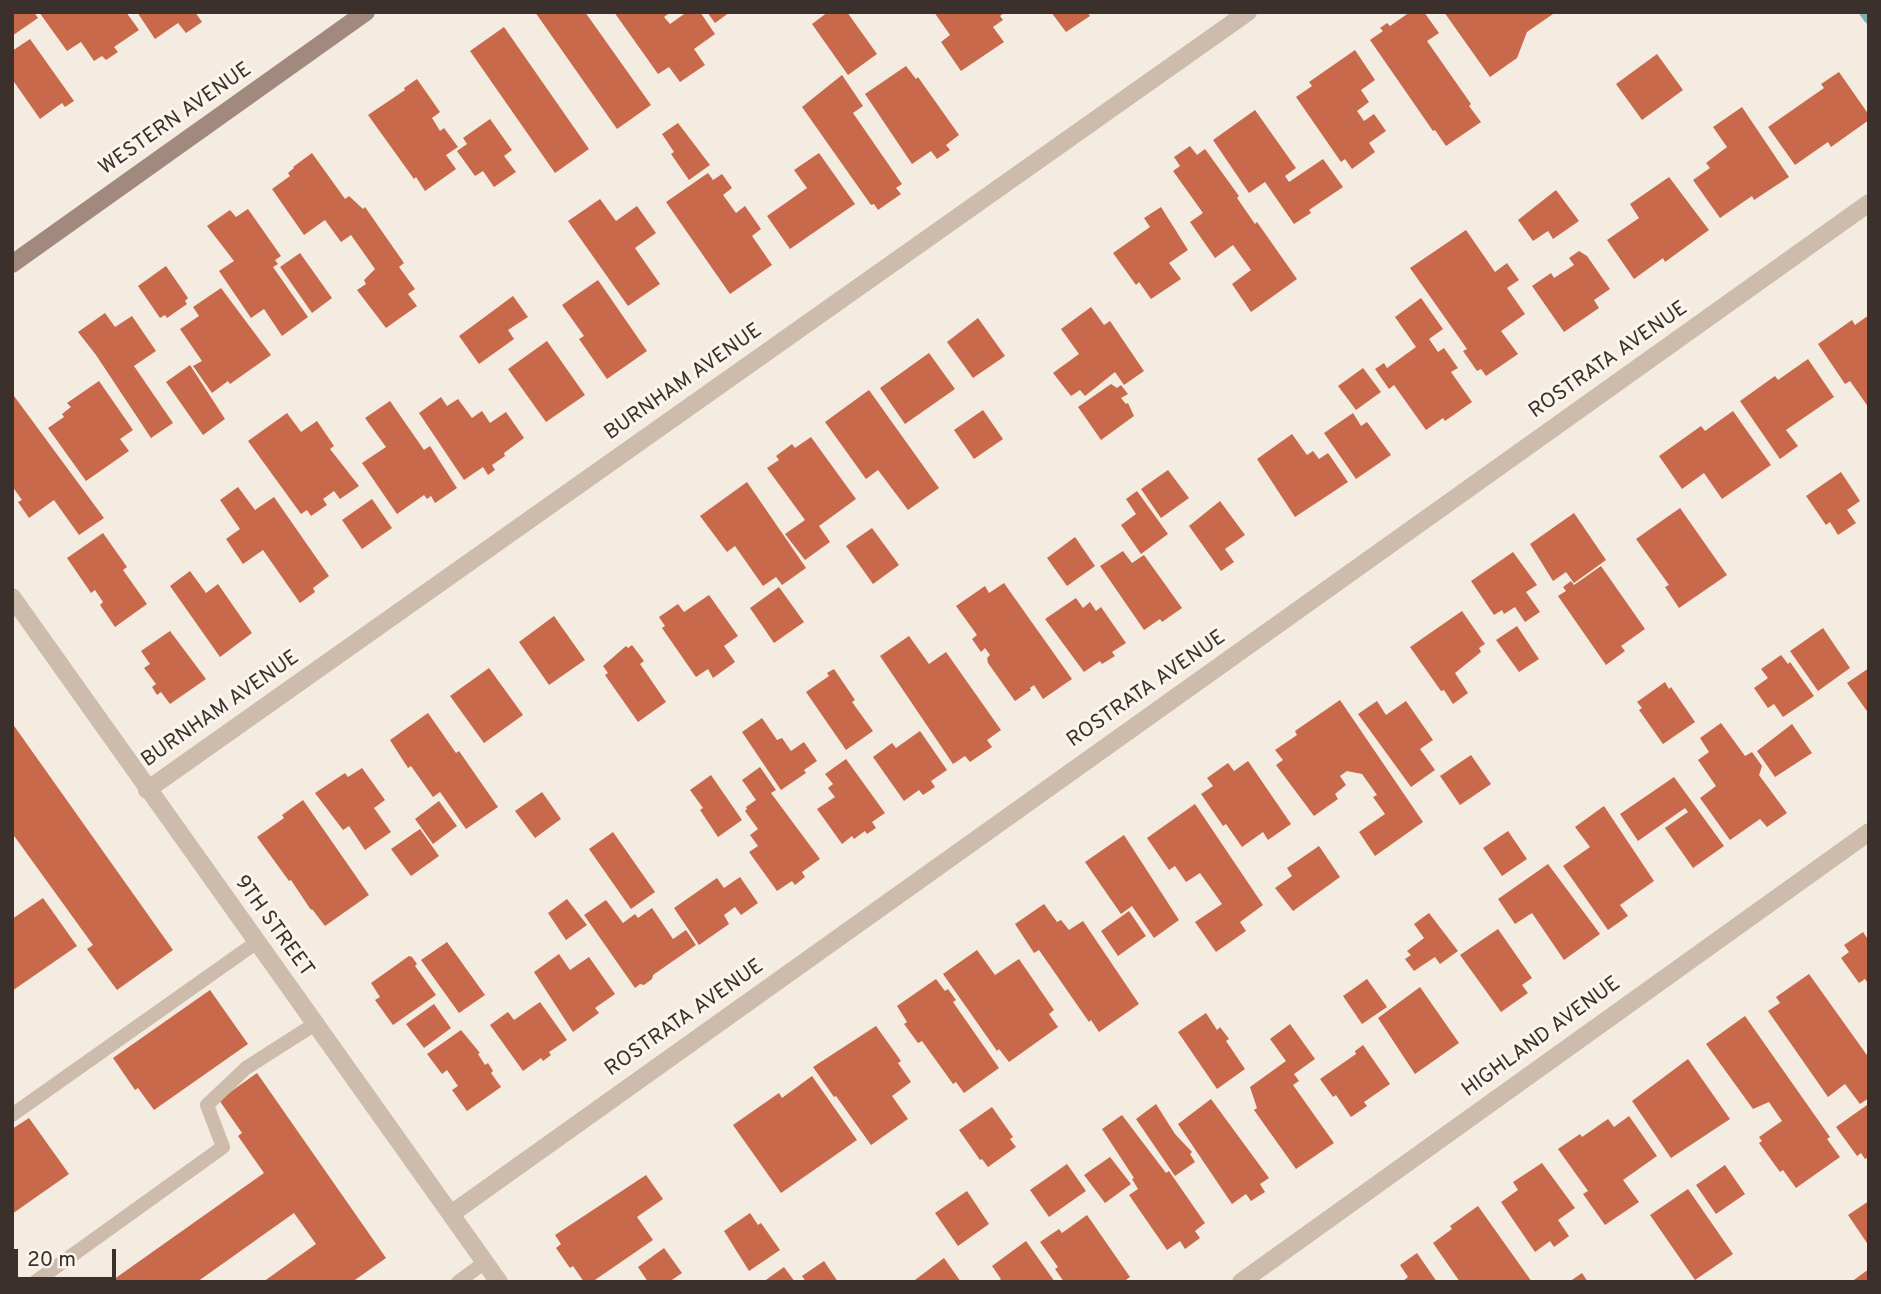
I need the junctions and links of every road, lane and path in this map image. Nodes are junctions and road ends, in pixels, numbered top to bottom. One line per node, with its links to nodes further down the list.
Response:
1 (366, 12): 4 (main road, WESTERN AVENUE)
2 (1248, 12): 6 (street, BURNHAM AVENUE)
3 (1869, 203): 11 (street, ROSTRATA AVENUE)
4 (12, 264)
5 (12, 597): 6 (street, 9TH STREET)
6 (147, 790): 8 (street, 9TH STREET)
7 (1869, 832): 16 (street, HIGHLAND AVENUE)
8 (257, 943): 9 (street, 9TH STREET); 10 (lane)
9 (315, 1024): 11 (street, 9TH STREET); 13 (lane)
10 (12, 1115)
11 (452, 1214): 12 (street, 9TH STREET)
12 (485, 1262): 14 (lane); 15 (street, 9TH STREET)
13 (35, 1282)
14 (457, 1282)
15 (499, 1282)
16 (1241, 1282)

